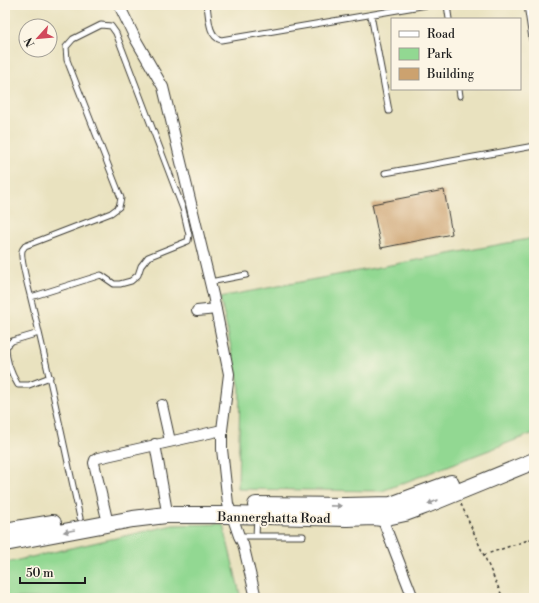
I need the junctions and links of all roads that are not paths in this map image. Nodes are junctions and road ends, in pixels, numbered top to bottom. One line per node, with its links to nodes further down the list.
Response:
1 (119, 5): 15 (street)
2 (207, 5): 6 (lane)
3 (427, 5): 6 (lane)
4 (448, 5): 7 (lane)
5 (527, 5): 8 (lane)
6 (371, 15): 11 (lane)
7 (449, 18)
8 (534, 52)
9 (459, 90): 10 (lane)
10 (460, 96)
11 (388, 111)
12 (534, 146): 13 (lane)
13 (385, 174)
14 (246, 275): 15 (lane)
15 (210, 282): 17 (street)
16 (31, 297): 16 (lane); 19 (lane)
17 (216, 308): 18 (street); 22 (street)
18 (197, 311)
19 (39, 332): 20 (lane); 20 (lane)
20 (50, 376): 31 (lane)
21 (162, 405): 23 (street)
22 (222, 430): 23 (street); 28 (street)
23 (170, 441): 24 (street)
24 (155, 444): 27 (street); 30 (street)
25 (534, 451): 28 (main road, Bannerghatta Road, one-way to 25)
26 (534, 461): 32 (main road, Bannerghatta Road, one-way to 32)
27 (166, 506): 28 (main road, Bannerghatta Road); 30 (main road, Bannerghatta Road)
28 (230, 510): 29 (main road, Bannerghatta Road); 30 (main road, Bannerghatta Road); 34 (street)
29 (258, 516): 32 (main road, Bannerghatta Road); 35 (lane)
30 (111, 517): 31 (main road, Bannerghatta Road); 37 (main road, Bannerghatta Road, one-way to 37)
31 (80, 518): 33 (main road, Bannerghatta Road)
32 (382, 518): 40 (street)
33 (5, 531)
34 (239, 536): 35 (lane); 38 (street); 39 (street)
35 (256, 536): 36 (lane)
36 (303, 536)
37 (5, 543)
38 (249, 598)
39 (256, 598)
40 (414, 598)

